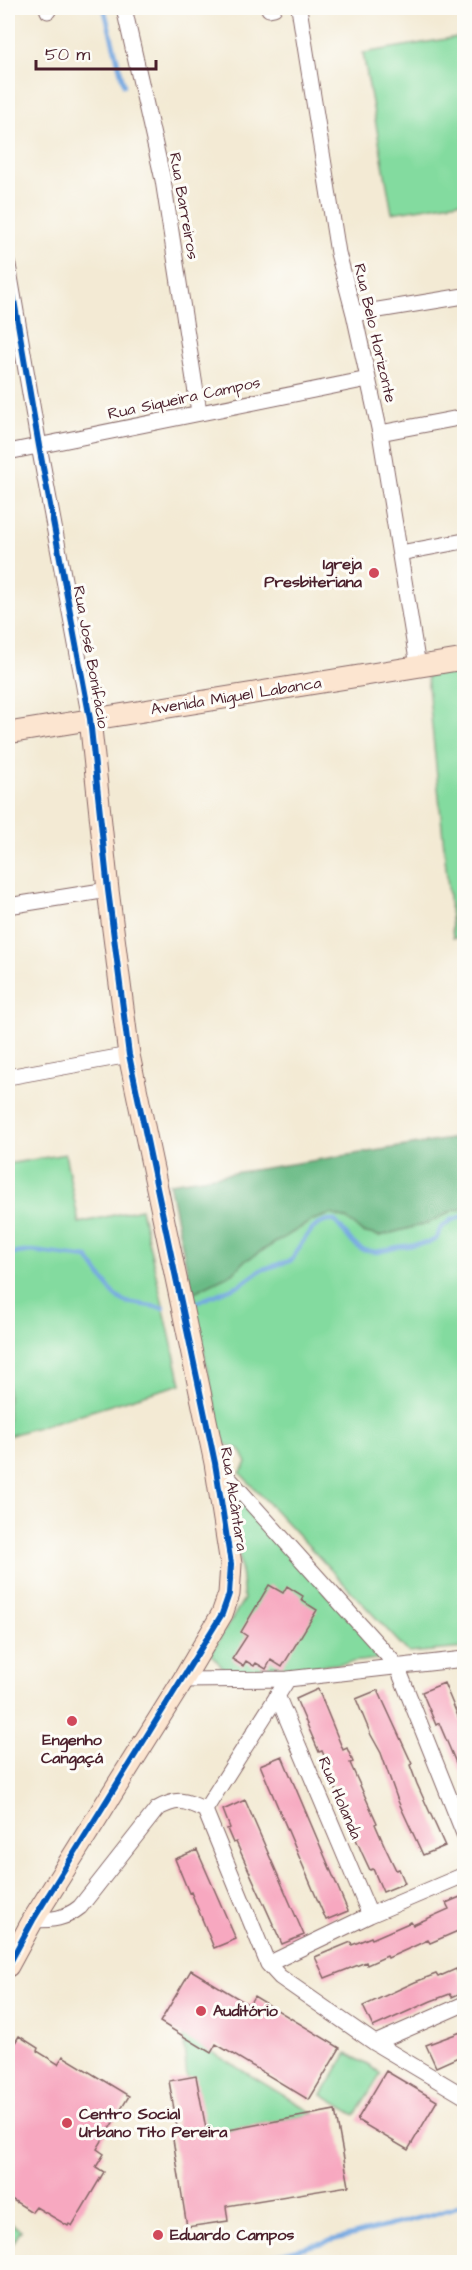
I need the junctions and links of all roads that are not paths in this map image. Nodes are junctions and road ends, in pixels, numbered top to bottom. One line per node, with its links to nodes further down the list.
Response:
1 (124, 8): 8 (street, Rua Barreiros)
2 (299, 8): 6 (street, Rua Belo Horizonte)
3 (8, 265): 4 (street, Rua José Bonifácio)
4 (10, 292): 11 (street, Rua José Bonifácio)
5 (465, 296): 6 (street)
6 (354, 314): 7 (street, Rua Belo Horizonte)
7 (368, 379): 8 (street, Rua Siqueira Campos); 10 (street, Rua Belo Horizonte)
8 (199, 412): 11 (street, Rua Siqueira Campos)
9 (465, 417): 10 (street)
10 (380, 433): 14 (street, Rua Belo Horizonte)
11 (39, 446): 12 (street, Rua Siqueira Campos); 17 (street, Rua José Bonifácio)
12 (8, 452)
13 (465, 541): 14 (street)
14 (400, 553): 16 (street, Rua Belo Horizonte)
15 (465, 658): 16 (street, Avenida Miguel Labanca)
16 (418, 666): 17 (street, Avenida Miguel Labanca)
17 (90, 719): 18 (street, Avenida Miguel Labanca); 19 (street, Rua José Bonifácio)
18 (8, 733)
19 (108, 890): 20 (street); 21 (street, Rua José Bonifácio)
20 (8, 906)
21 (129, 1055): 22 (street); 23 (street, Rua Alcântara)
22 (8, 1077)
23 (215, 1463): 25 (street); 27 (street, Rua Alcântara)
24 (465, 1659): 25 (street)
25 (397, 1666): 26 (street); 30 (street)
26 (288, 1679): 27 (street); 28 (street)
27 (183, 1680): 33 (street, Rua Alcântara)
28 (277, 1695): 29 (street); 32 (street, Rua Holanda)
29 (205, 1810): 33 (street); 34 (street)
30 (465, 1834)
31 (465, 1875): 32 (street)
32 (370, 1915): 34 (street)
33 (33, 1920): 35 (street, Rua Alcântara)
34 (268, 1964): 37 (street)
35 (8, 1966)
36 (465, 2004): 37 (street)
37 (375, 2043): 38 (street)
38 (465, 2096)

